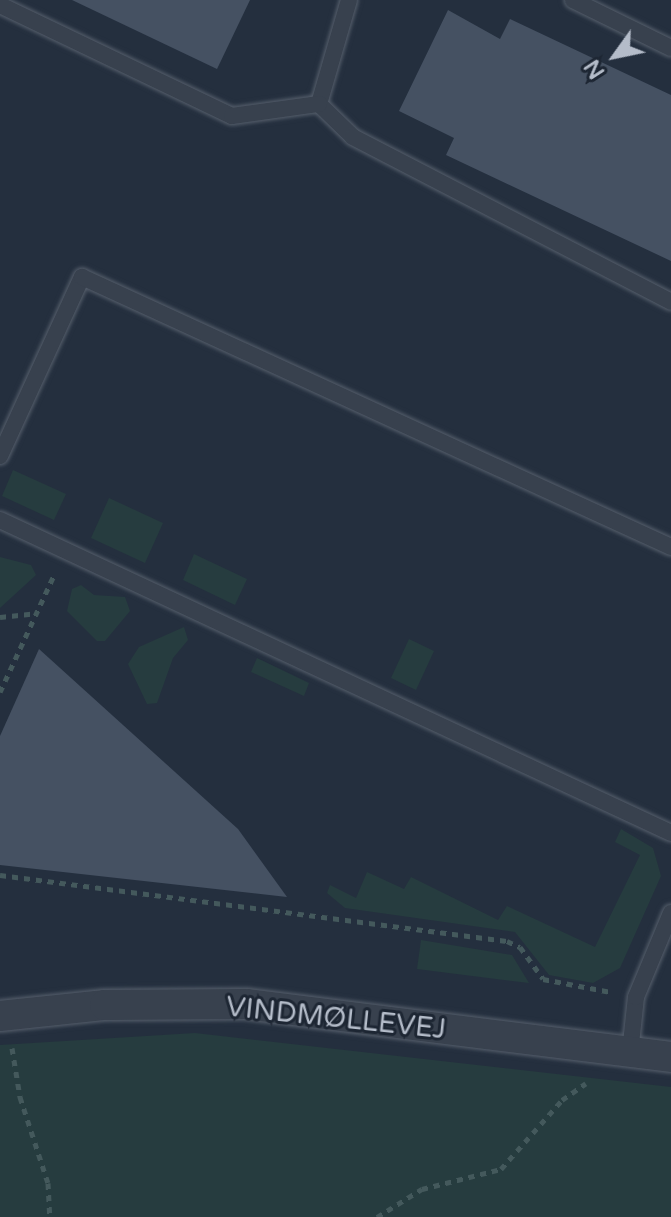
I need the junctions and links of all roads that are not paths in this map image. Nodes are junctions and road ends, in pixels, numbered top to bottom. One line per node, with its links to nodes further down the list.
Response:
1 (349, 0): 5 (lane)
2 (573, 0): 4 (lane)
3 (0, 5): 5 (lane)
4 (671, 48)
5 (319, 104): 6 (lane)
6 (671, 302)
7 (0, 456): 9 (lane)
8 (0, 520): 10 (lane)
9 (671, 547)
10 (671, 833)
11 (671, 913): 13 (lane)
12 (4, 1015): 13 (street, VINDMØLLEVEJ)
13 (630, 1053): 14 (street, VINDMØLLEVEJ)
14 (671, 1057)

